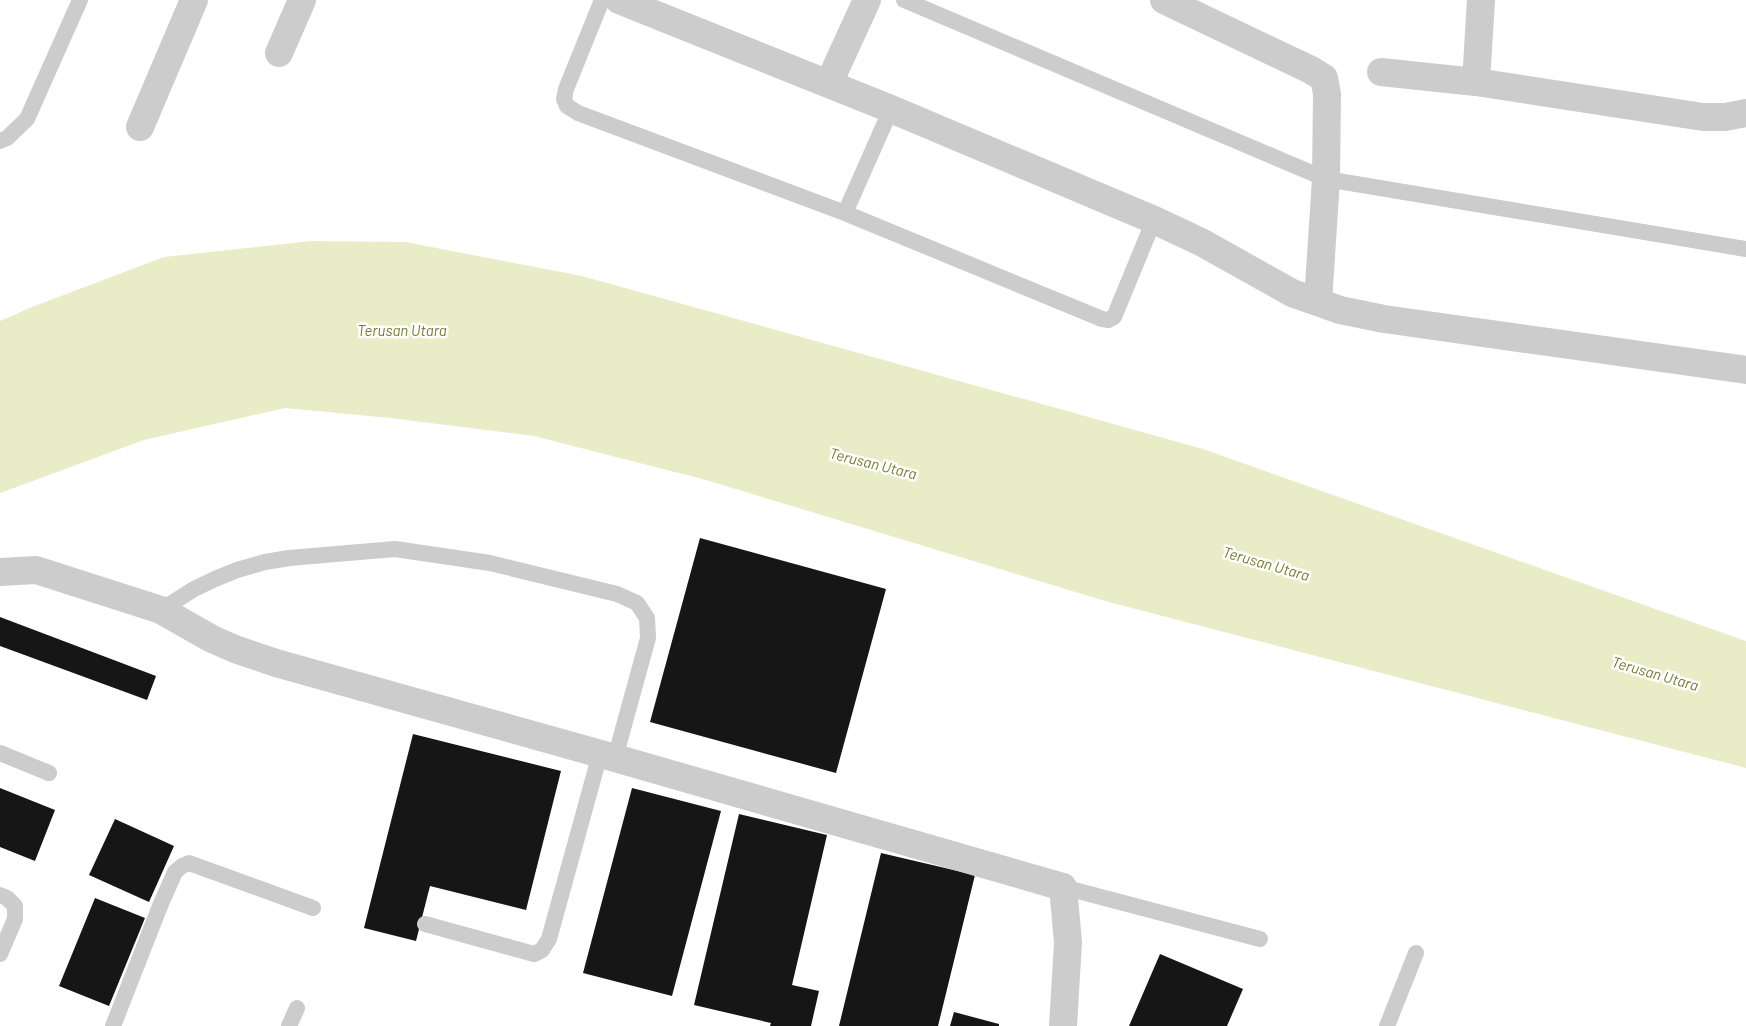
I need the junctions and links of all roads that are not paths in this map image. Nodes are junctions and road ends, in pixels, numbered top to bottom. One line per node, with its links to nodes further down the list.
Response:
1 (80, 0): 17 (lane)
2 (194, 0): 16 (street)
3 (302, 0): 10 (street)
4 (602, 0): 19 (lane)
5 (619, 0): 13 (street)
6 (867, 0): 13 (street)
7 (904, 0): 18 (lane)
8 (1164, 0): 18 (street)
9 (1481, 0): 12 (street)
10 (279, 53)
11 (1381, 72): 12 (street)
12 (1476, 82): 15 (street)
13 (829, 83): 14 (street)
14 (891, 108): 19 (lane); 20 (street)
15 (1746, 113)
16 (140, 127)
17 (0, 141)
18 (1326, 179): 21 (lane); 22 (street)
19 (846, 213): 20 (lane)
20 (1154, 220): 22 (street)
21 (1746, 250)
22 (1318, 302): 23 (street)
23 (1746, 370)
24 (0, 572): 25 (street)
25 (161, 610): 27 (street); 27 (lane)
26 (0, 753): 28 (lane)
27 (608, 756): 29 (street); 32 (lane)
28 (49, 773)
29 (1063, 887): 33 (lane); 39 (street)
30 (0, 895): 35 (lane)
31 (313, 908): 37 (lane)
32 (425, 924)
33 (1260, 939)
34 (1416, 953): 40 (lane)
35 (0, 954)
36 (297, 1008): 38 (lane)
37 (113, 1026)
38 (289, 1026)
39 (1063, 1026)
40 (1387, 1026)

